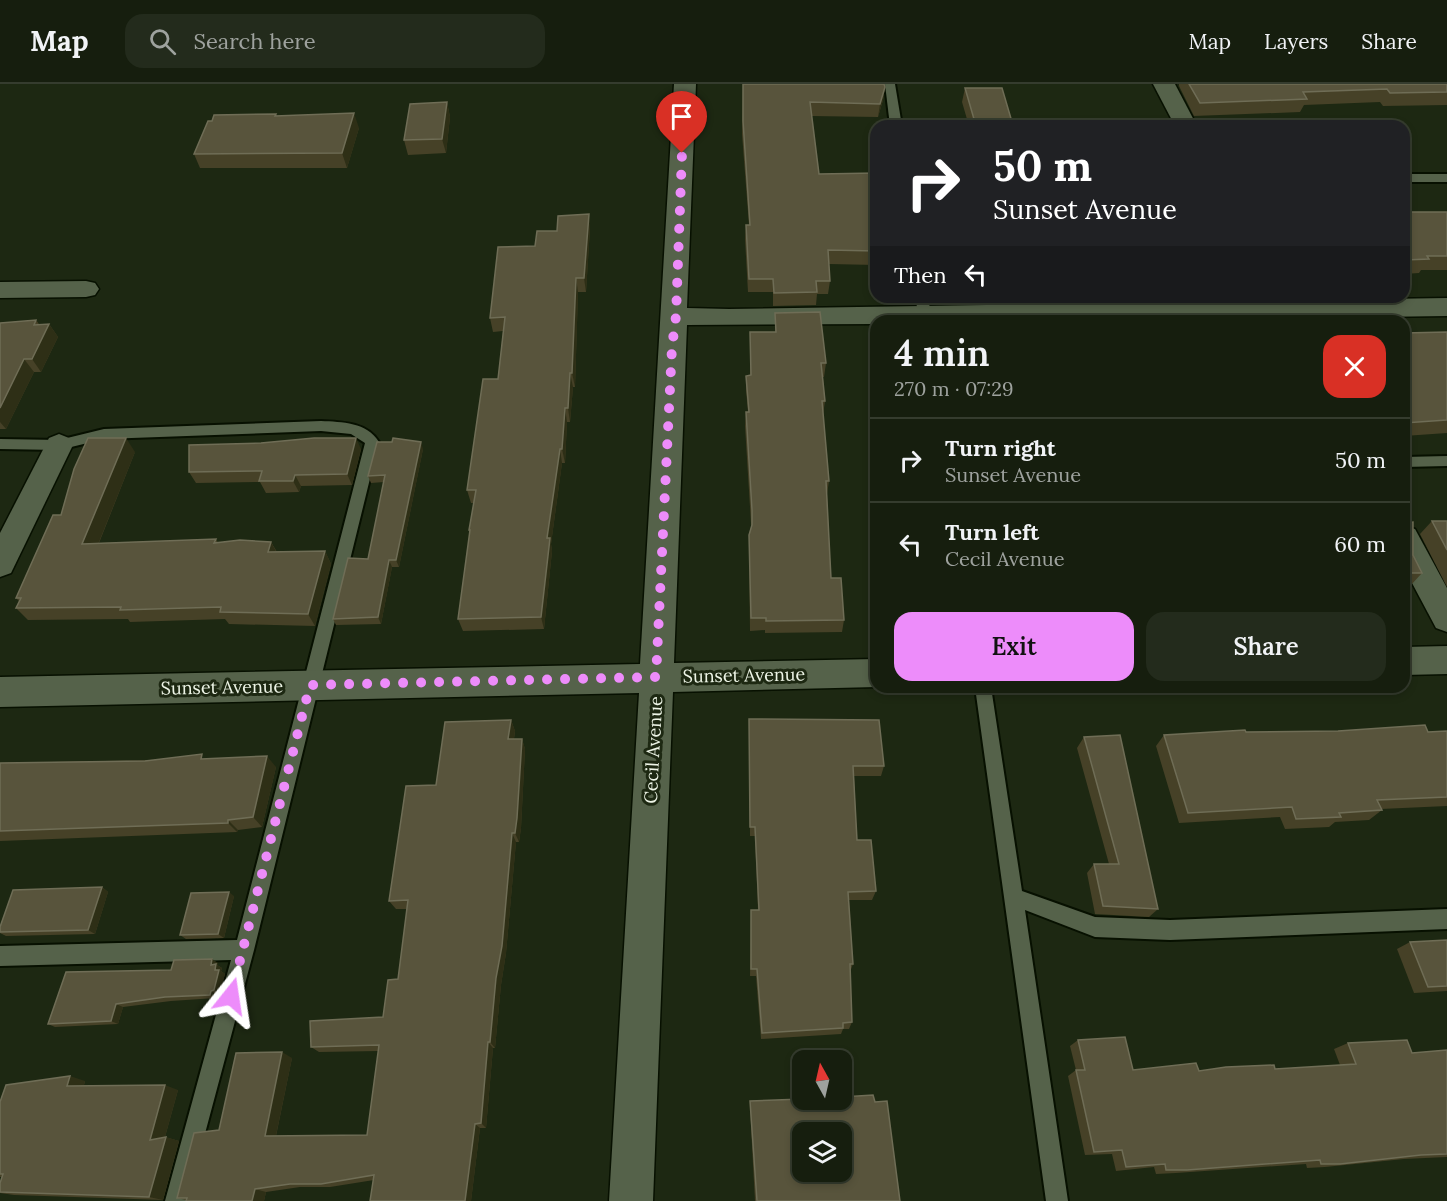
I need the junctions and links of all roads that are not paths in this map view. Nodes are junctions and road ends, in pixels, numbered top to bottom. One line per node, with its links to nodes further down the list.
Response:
1 (685, 84): 13 (street, Cecil Avenue)
2 (890, 84): 4 (lane)
3 (1164, 84): 5 (street)
4 (895, 120)
5 (1183, 120)
6 (1410, 178): 7 (lane)
7 (1447, 178)
8 (86, 289): 9 (street)
9 (0, 290)
10 (1447, 307): 11 (street)
11 (1283, 309): 12 (street)
12 (924, 311): 13 (street)
13 (676, 316): 24 (street, Cecil Avenue)
14 (0, 444): 15 (lane)
15 (59, 445): 19 (street); 25 (lane)
16 (1447, 461): 17 (lane)
17 (1410, 462)
18 (1410, 549): 20 (street)
19 (0, 564)
20 (1447, 619)
21 (1447, 660): 22 (street)
22 (1410, 661)
23 (870, 673): 24 (street, Sunset Avenue)
24 (656, 677): 25 (street, Sunset Avenue); 33 (street, Cecil Avenue)
25 (310, 685): 26 (street, Sunset Avenue); 30 (lane)
26 (0, 692)
27 (984, 693): 28 (lane)
28 (1014, 897): 29 (lane); 34 (lane)
29 (1447, 920)
30 (244, 950): 31 (lane); 32 (lane)
31 (0, 956)
32 (176, 1201)
33 (631, 1201)
34 (1057, 1201)

